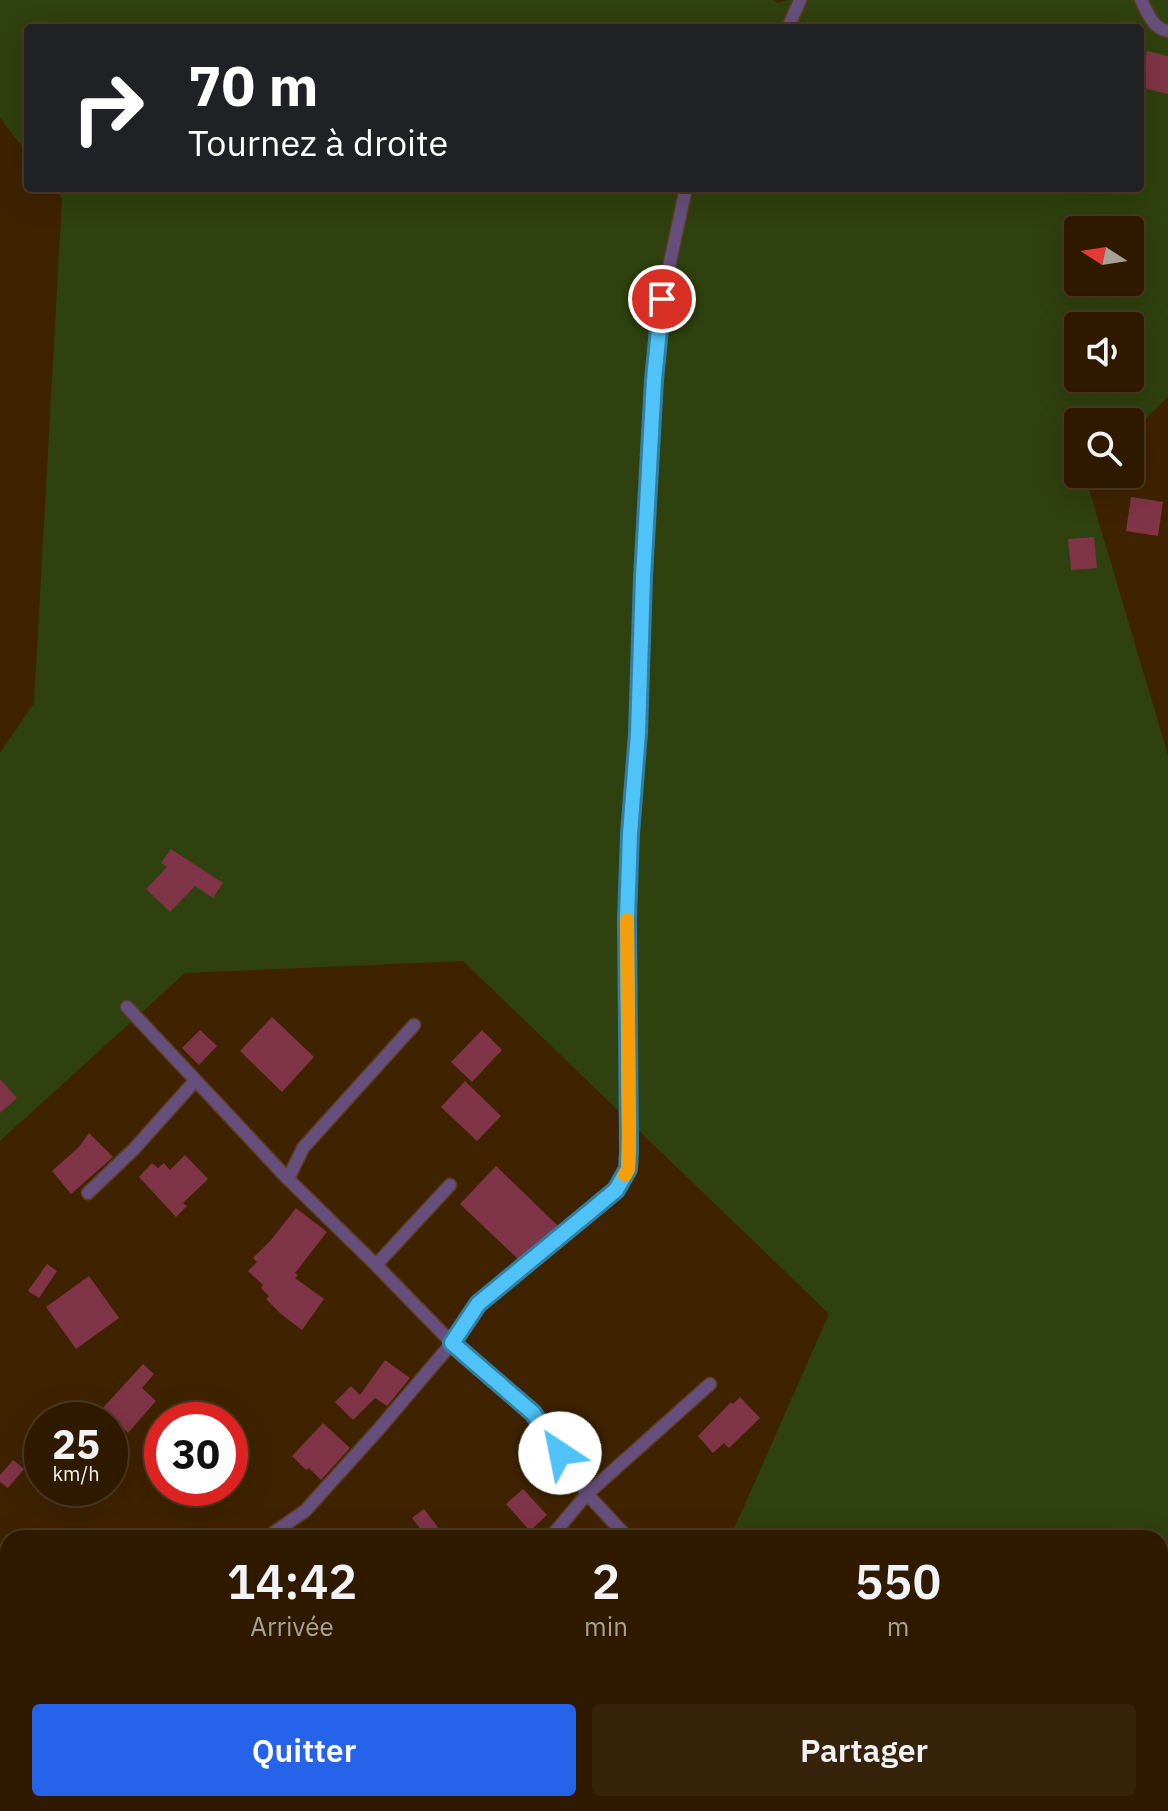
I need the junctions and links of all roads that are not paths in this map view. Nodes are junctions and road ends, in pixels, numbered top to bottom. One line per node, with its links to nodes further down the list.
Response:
1 (800, 0): 3 (street)
2 (1141, 0): 4 (street)
3 (790, 24)
4 (1168, 31)
5 (685, 192): 13 (street)
6 (127, 1007): 8 (street)
7 (414, 1025): 9 (street)
8 (195, 1081): 9 (street); 11 (street)
9 (288, 1179): 12 (street)
10 (450, 1185): 12 (street)
11 (88, 1193)
12 (376, 1265): 13 (street)
13 (452, 1343): 15 (street); 16 (street)
14 (710, 1384): 15 (street)
15 (587, 1494): 17 (street); 18 (street)
16 (278, 1530)
17 (557, 1530)
18 (621, 1530)

